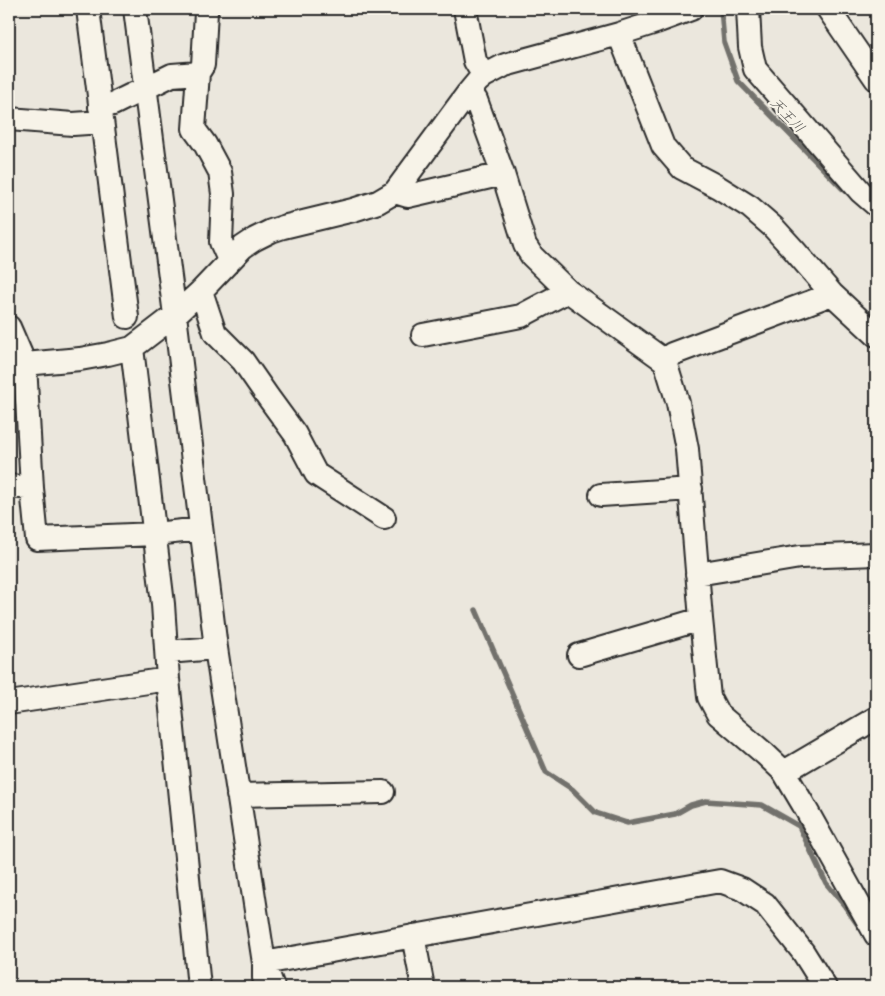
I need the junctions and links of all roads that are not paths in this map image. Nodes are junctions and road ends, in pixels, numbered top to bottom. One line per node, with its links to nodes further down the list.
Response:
1 (88, 9): 14 (street)
2 (135, 9): 12 (street)
3 (207, 9): 9 (street)
4 (465, 9): 10 (street)
5 (690, 9): 8 (street)
6 (748, 9): 18 (street)
7 (828, 9): 11 (street)
8 (619, 34): 10 (street); 22 (street)
9 (198, 73): 12 (street); 19 (street)
10 (484, 76): 13 (street)
11 (876, 79)
12 (145, 88): 14 (street); 23 (street)
13 (468, 93): 16 (street); 17 (street)
14 (101, 115): 15 (street); 24 (street)
15 (9, 119)
16 (503, 174): 17 (street); 21 (street)
17 (395, 192): 19 (street)
18 (876, 205)
19 (229, 260): 20 (street)
20 (201, 291): 23 (street); 35 (street)
21 (568, 292): 26 (street); 29 (street)
22 (832, 294): 27 (street); 29 (street)
23 (175, 315): 28 (street); 36 (street)
24 (127, 317)
25 (9, 327): 30 (street)
26 (423, 335)
27 (876, 335)
28 (132, 348): 30 (street); 37 (street)
29 (665, 362): 33 (street)
30 (17, 364): 32 (street)
31 (9, 486): 32 (street)
32 (32, 488): 37 (street)
33 (690, 489): 34 (street); 39 (street)
34 (602, 495)
35 (384, 518)
36 (201, 529): 37 (street); 41 (street)
37 (155, 534): 42 (street)
38 (876, 554): 39 (street)
39 (697, 574): 40 (street)
40 (700, 619): 43 (street); 47 (street)
41 (216, 648): 42 (street); 49 (street)
42 (167, 652): 44 (street)
43 (579, 655)
44 (168, 679): 45 (street); 53 (street)
45 (9, 703)
46 (876, 718): 47 (street)
47 (784, 772): 50 (street)
48 (383, 792): 49 (street)
49 (238, 795): 52 (street)
50 (876, 935)
51 (413, 936): 52 (street); 56 (street); 57 (street)
52 (264, 963): 54 (street); 55 (street)
53 (199, 987)
54 (264, 987)
55 (273, 987)
56 (423, 987)
57 (825, 987)

